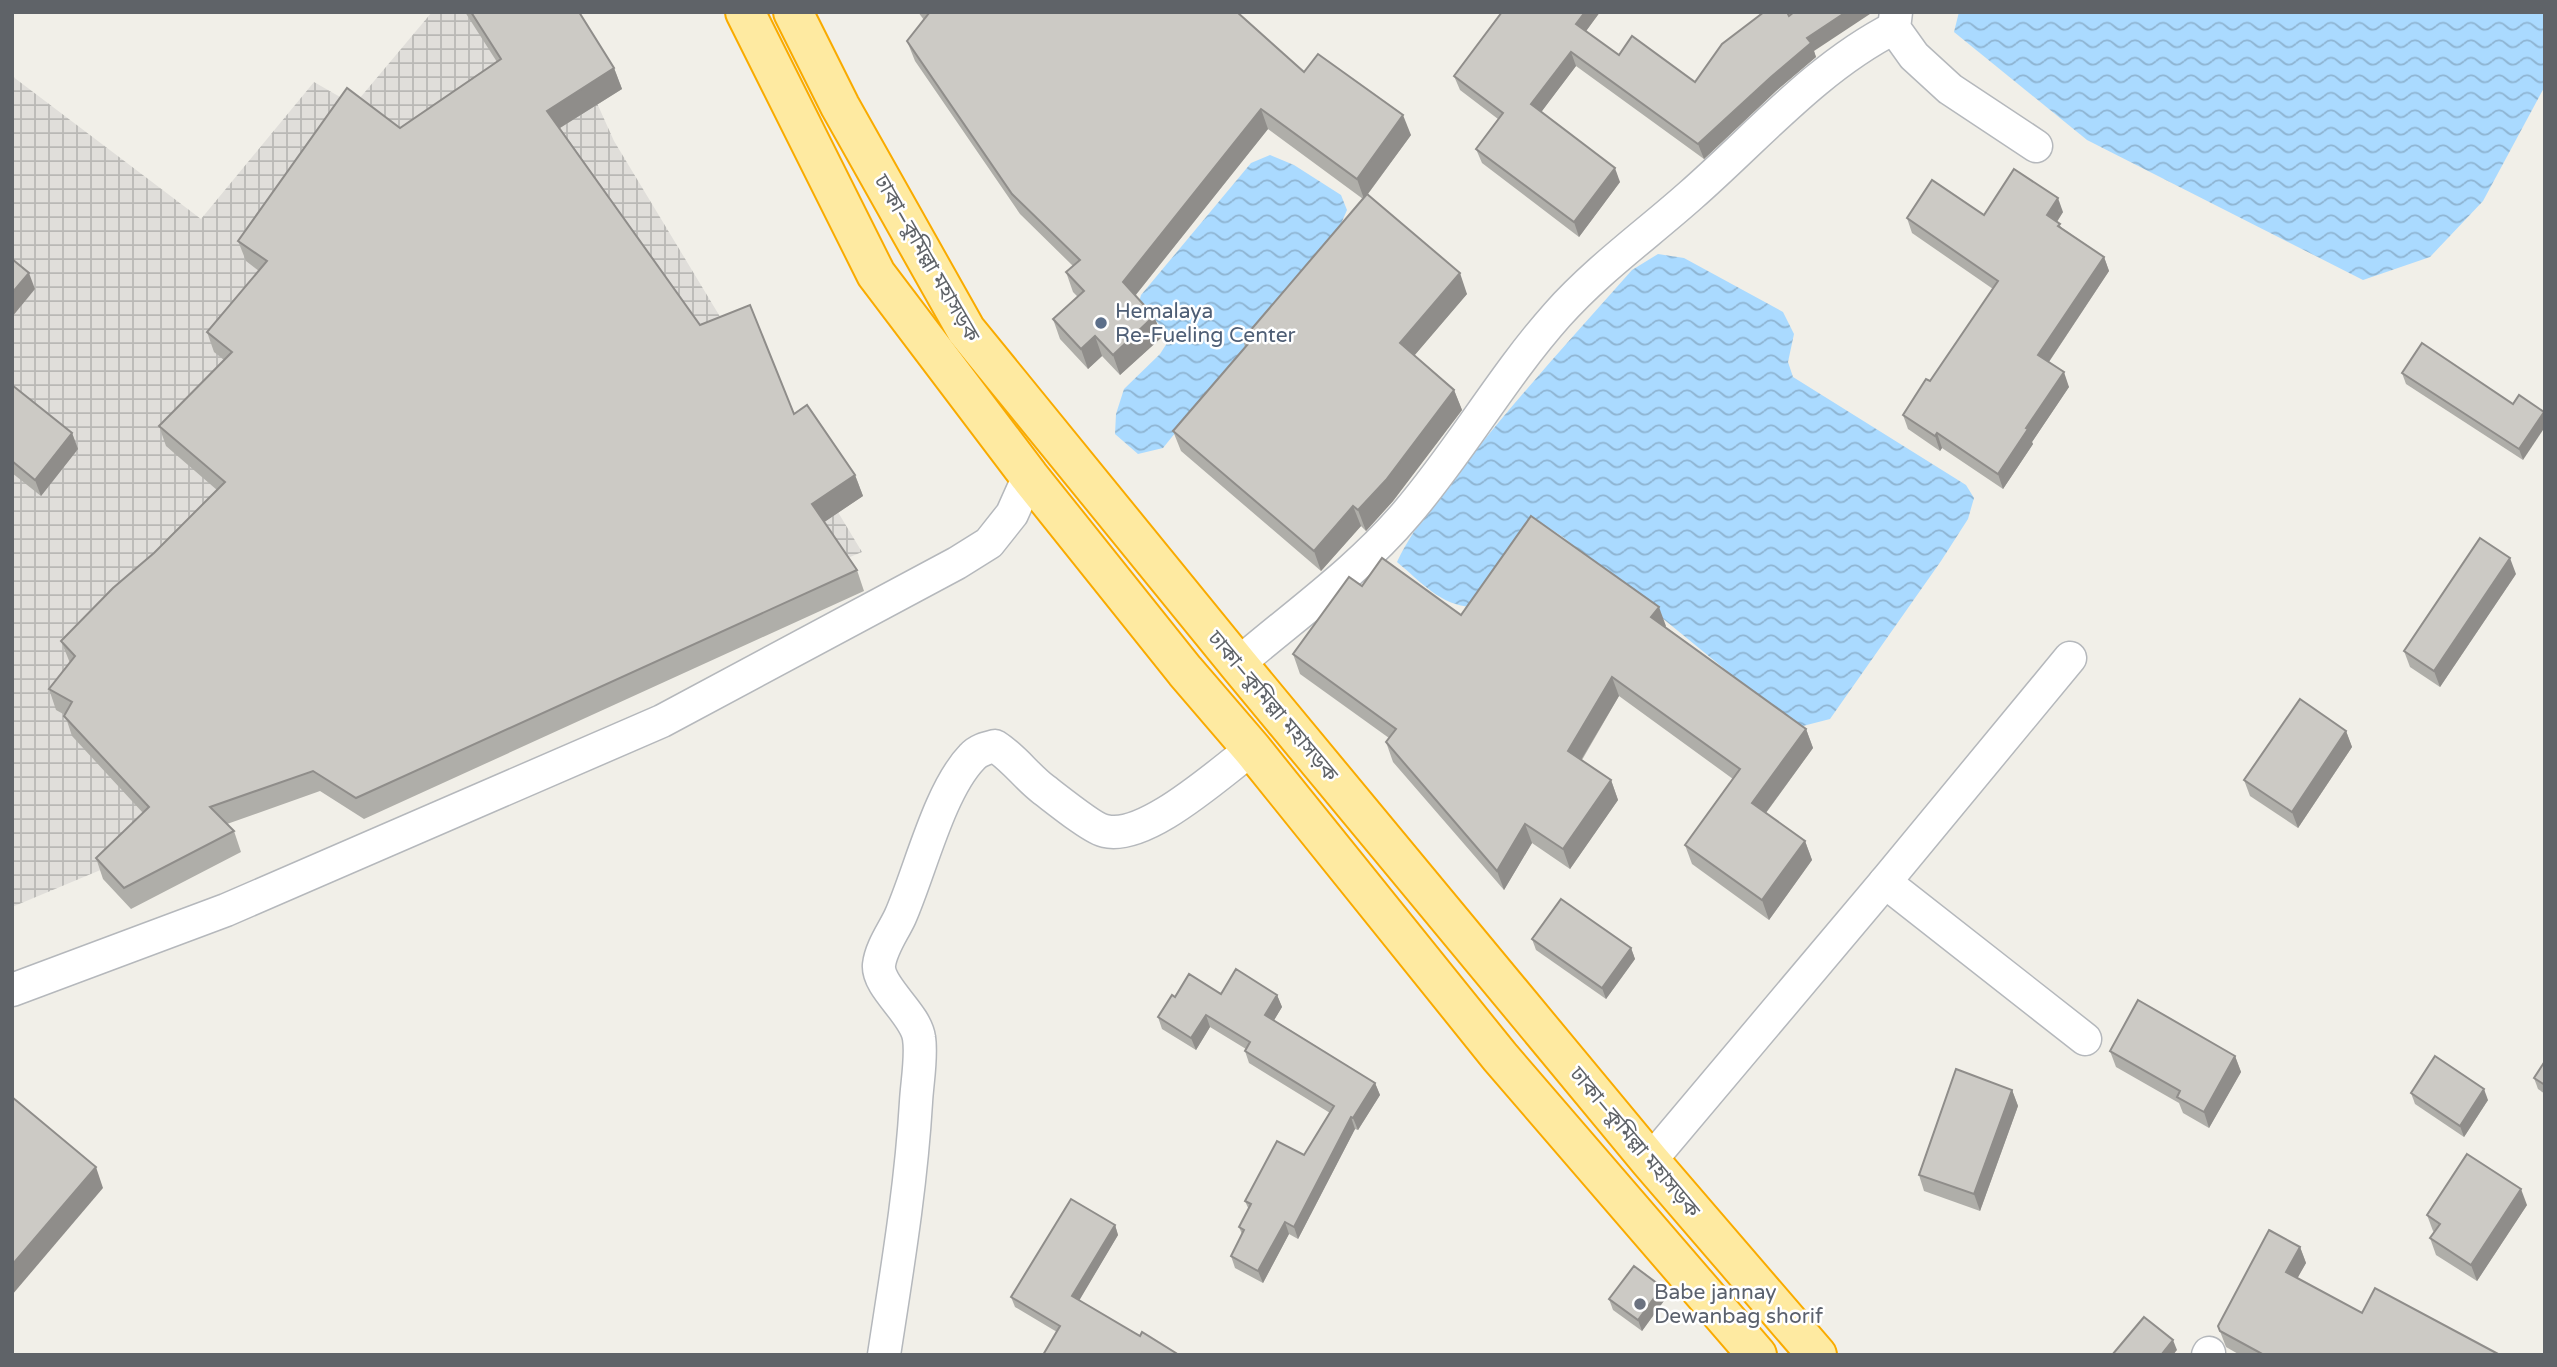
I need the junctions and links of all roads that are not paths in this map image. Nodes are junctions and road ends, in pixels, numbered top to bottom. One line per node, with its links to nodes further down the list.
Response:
1 (745, 12): 5 (highway, ঢাকা–কুমিল্লা মহাসড়ক)
2 (793, 12): 7 (highway, ঢাকা–কুমিল্লা মহাসড়ক)
3 (1895, 20): 4 (street); 7 (street)
4 (2036, 146)
5 (1029, 476): 8 (highway, ঢাকা–কুমিল্লা মহাসড়ক); 10 (street)
6 (2070, 658): 9 (street)
7 (1238, 664): 12 (highway, ঢাকা–কুমিল্লা মহাসড়ক)
8 (1252, 749): 13 (street); 14 (highway, ঢাকা–কুমিল্লা মহাসড়ক)
9 (1885, 882): 11 (street); 12 (street)
10 (12, 990)
11 (2085, 1039)
12 (1650, 1161): 15 (highway, ঢাকা–কুমিল্লা মহাসড়ক)
13 (884, 1355)
14 (1757, 1355)
15 (1817, 1355)

